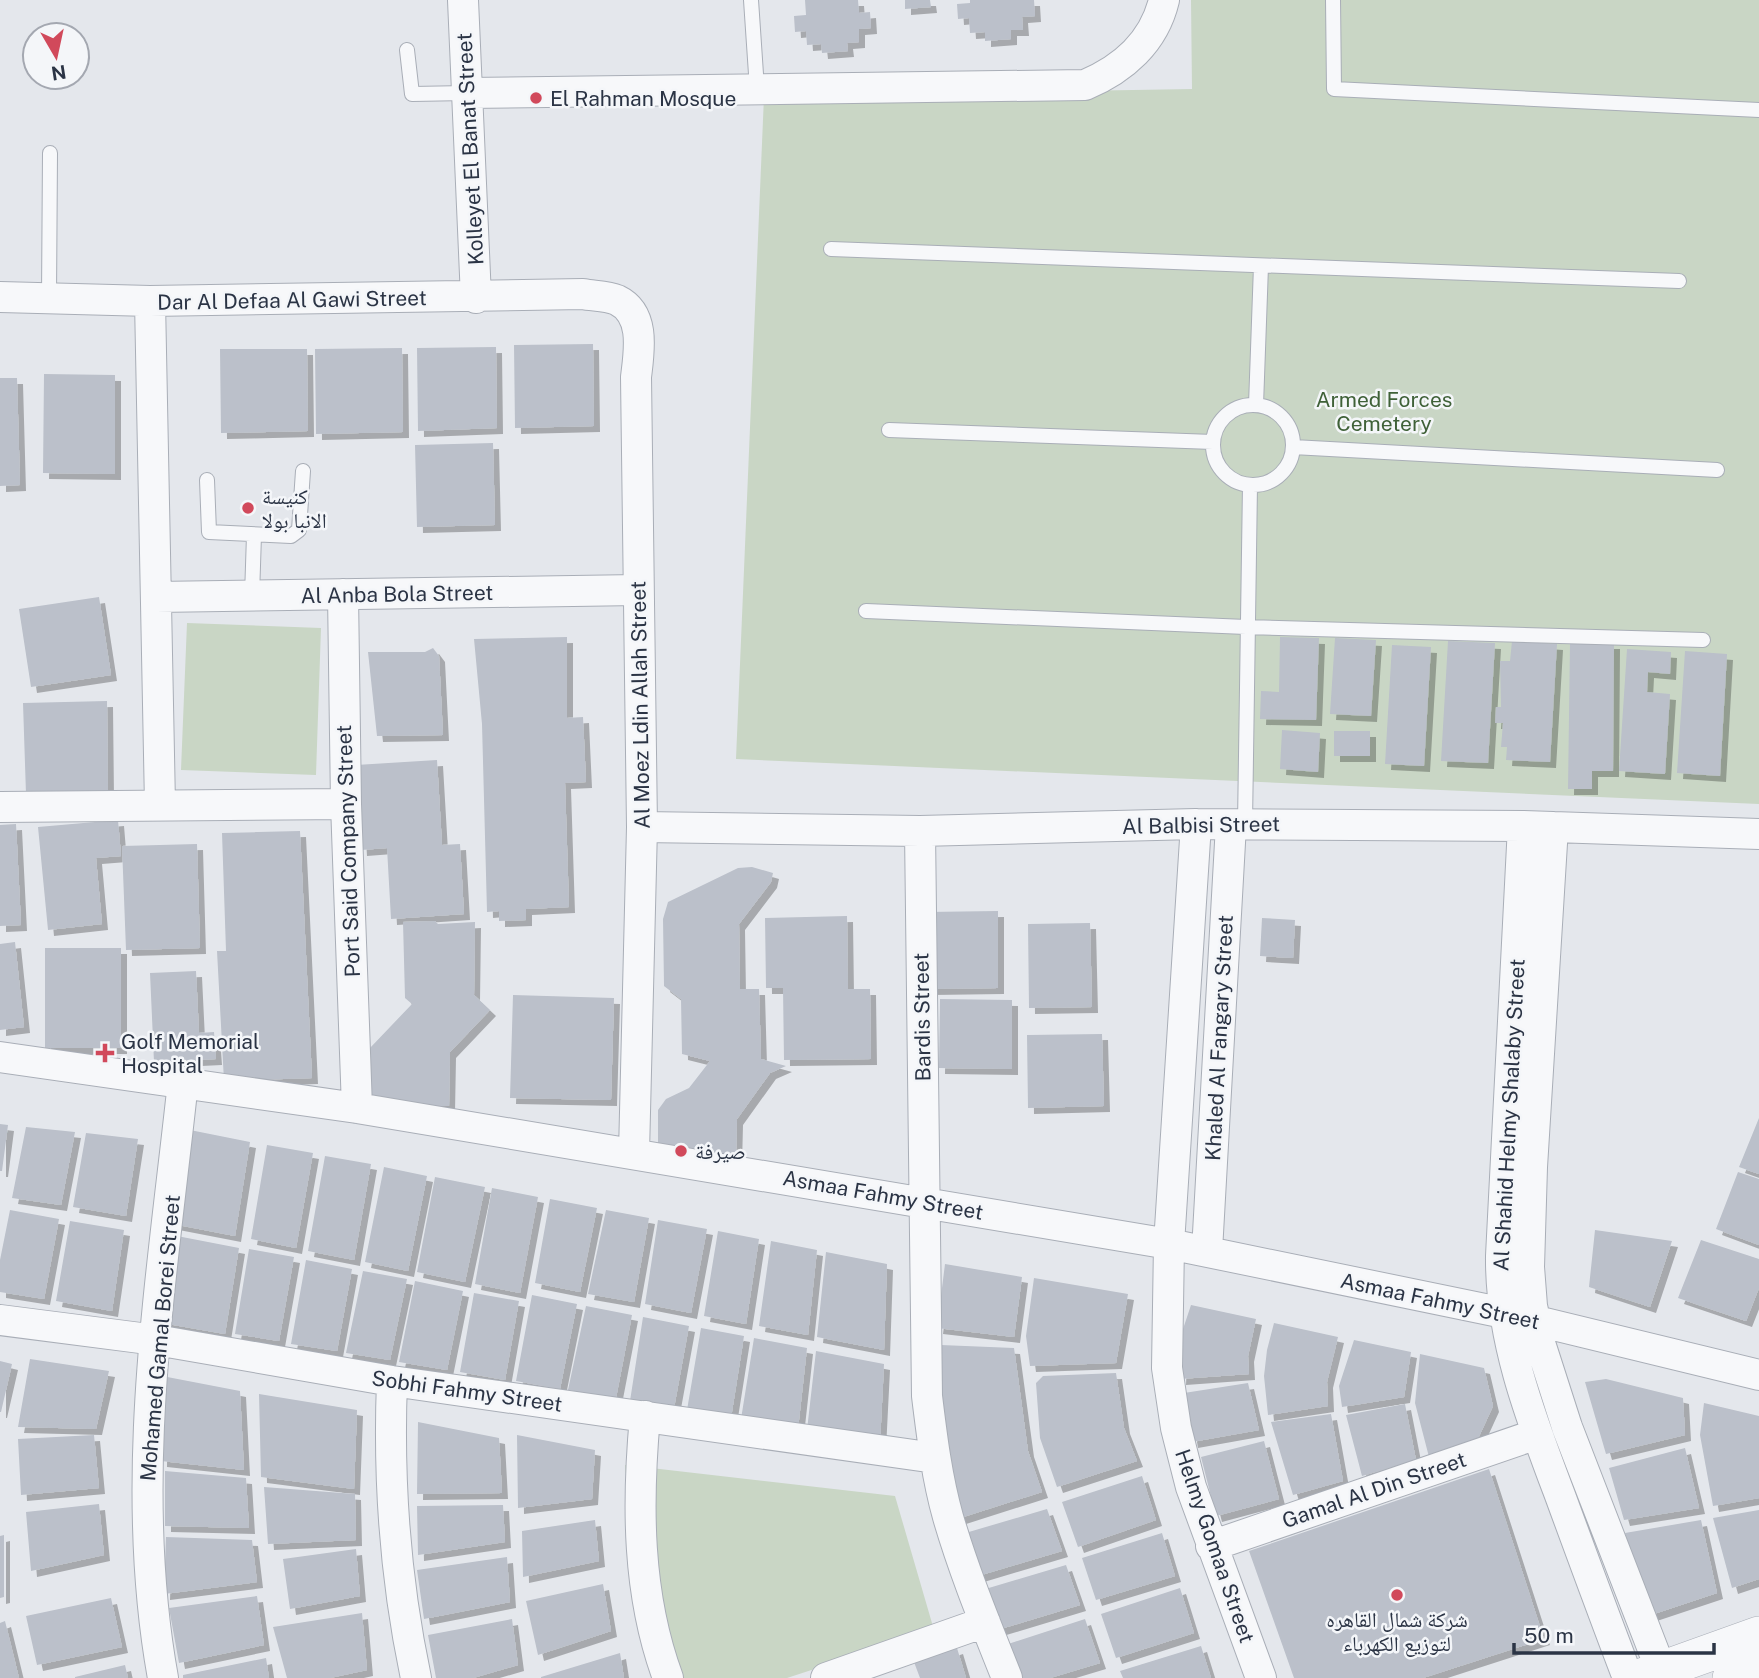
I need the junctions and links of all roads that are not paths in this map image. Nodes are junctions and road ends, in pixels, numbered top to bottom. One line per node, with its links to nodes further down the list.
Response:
1 (463, 0): 7 (street, Kolleyet El Banat Street)
2 (751, 0): 6 (lane)
3 (1164, 0): 6 (street)
4 (1334, 0): 8 (lane)
5 (407, 50): 7 (lane)
6 (757, 89): 7 (street)
7 (467, 93): 16 (street, Kolleyet El Banat Street)
8 (1759, 110)
9 (50, 153): 14 (lane)
10 (831, 249): 11 (lane)
11 (1261, 266): 12 (lane); 18 (lane)
12 (1679, 282)
13 (583, 295): 16 (street, Dar Al Defaa Al Gawi Street); 27 (street, Al Moez Ldin Allah Street)
14 (49, 296): 15 (street, Dar Al Defaa Al Gawi Street); 17 (street, Dar Al Defaa Al Gawi Street)
15 (0, 297)
16 (476, 298): 17 (street, Dar Al Defaa Al Gawi Street)
17 (150, 301): 30 (street)
18 (1256, 405): 20 (lane); 21 (lane)
19 (889, 430): 20 (lane)
20 (1213, 442): 25 (lane)
21 (1293, 447): 22 (lane); 25 (lane)
22 (1717, 470)
23 (303, 471): 26 (lane)
24 (207, 480): 26 (lane)
25 (1250, 485): 32 (lane)
26 (254, 535): 29 (lane)
27 (638, 590): 28 (street, Al Anba Bola Street); 40 (street, Al Moez Ldin Allah Street)
28 (343, 594): 29 (street, Al Anba Bola Street); 34 (street, Port Said Company Street)
29 (252, 596): 30 (street, Al Anba Bola Street)
30 (156, 597): 35 (street)
31 (866, 611): 32 (lane)
32 (1246, 627): 33 (lane); 38 (lane)
33 (1703, 640)
34 (346, 804): 35 (street); 46 (street, Port Said Company Street)
35 (160, 806): 36 (street)
36 (0, 807)
37 (1196, 824): 38 (street, Al Balbisi Street); 42 (street, Al Balbisi Street); 49 (street, Khaled Al Fangary Street)
38 (1238, 824): 39 (street, Al Balbisi Street); 50 (street, Khaled Al Fangary Street)
39 (1523, 826): 41 (street, Al Balbisi Street); 51 (street, Al Shahid Helmy Shalaby Street)
40 (642, 827): 42 (street, Al Balbisi Street); 47 (street, Al Moez Ldin Allah Street)
41 (1553, 827): 43 (street, Al Balbisi Street); 53 (street, Al Shahid Helmy Shalaby Street)
42 (920, 831): 48 (street, Bardis Street)
43 (1759, 834)
44 (0, 1057): 45 (street, Asmaa Fahmy Street)
45 (183, 1082): 46 (street, Asmaa Fahmy Street); 54 (street, Mohamed Gamal Borei Street)
46 (357, 1108): 47 (street, Asmaa Fahmy Street)
47 (634, 1153): 48 (street, Asmaa Fahmy Street)
48 (924, 1202): 49 (street, Asmaa Fahmy Street); 59 (street, Bardis Street)
49 (1169, 1244): 50 (street, Asmaa Fahmy Street); 60 (street, Helmy Gomaa Street)
50 (1207, 1251): 51 (street, Asmaa Fahmy Street)
51 (1504, 1313): 53 (street, Asmaa Fahmy Street); 58 (street, Al Shahid Helmy Shalaby Street)
52 (0, 1320): 54 (street, Sobhi Fahmy Street)
53 (1535, 1320): 55 (street, Asmaa Fahmy Street); 64 (street, Al Shahid Helmy Shalaby Street)
54 (156, 1340): 56 (street, Sobhi Fahmy Street); 65 (street, Mohamed Gamal Borei Street)
55 (1759, 1375)
56 (393, 1381): 57 (street, Sobhi Fahmy Street); 66 (street)
57 (645, 1416): 59 (street, Sobhi Fahmy Street); 67 (street)
58 (1537, 1434): 60 (street, Gamal Al Din Street); 64 (street, Al Shahid Helmy Shalaby Street)
59 (935, 1458): 61 (street, Bardis Street)
60 (1211, 1546): 70 (street, Helmy Gomaa Street)
61 (985, 1622): 68 (street); 69 (street, Bardis Street)
62 (1759, 1635): 64 (street)
63 (1759, 1668): 71 (street)
64 (1642, 1675)
65 (163, 1678)
66 (416, 1678)
67 (668, 1678)
68 (826, 1678)
69 (1007, 1678)
70 (1261, 1678)
71 (1731, 1678)

